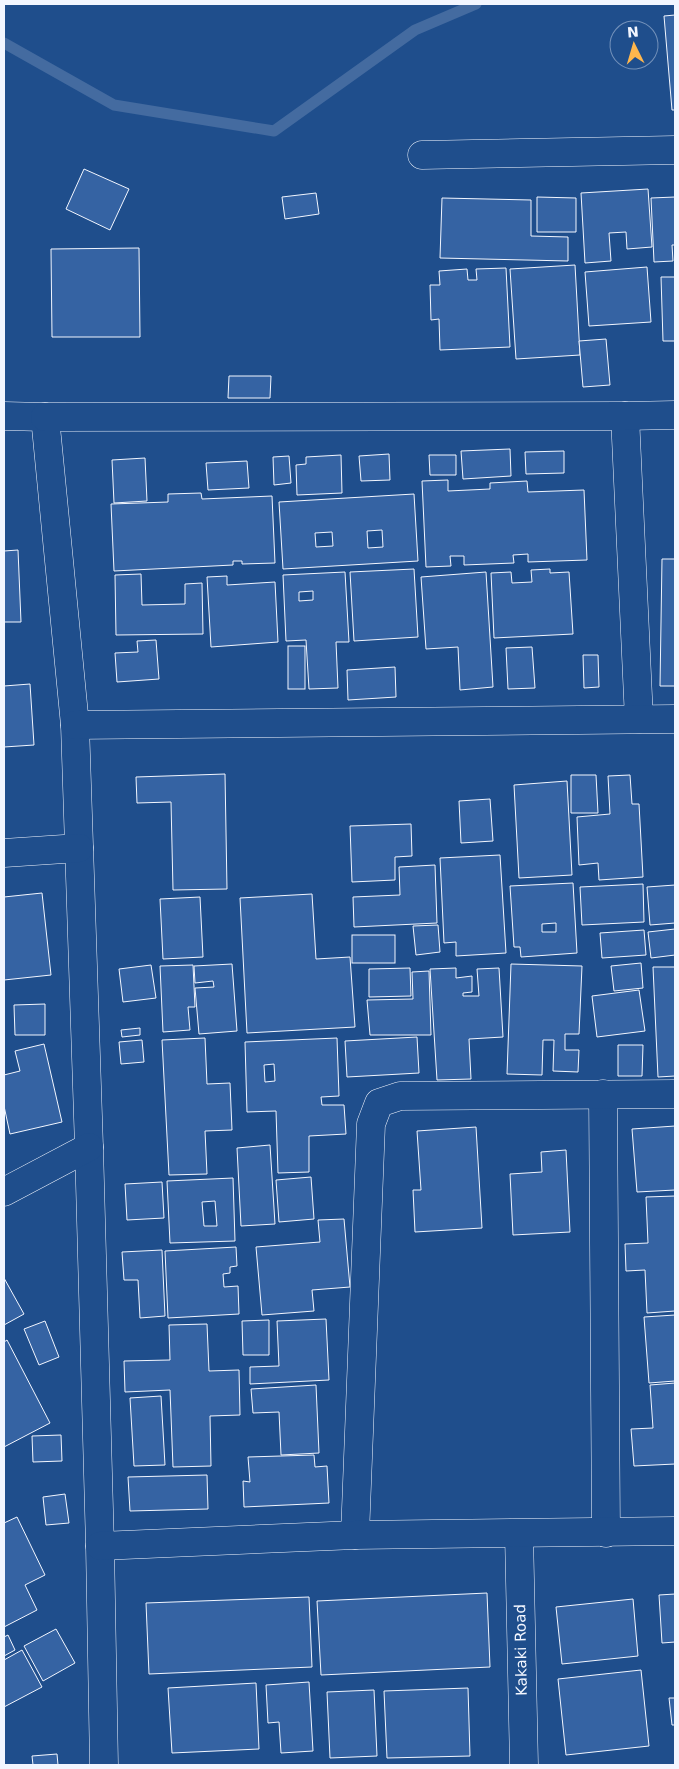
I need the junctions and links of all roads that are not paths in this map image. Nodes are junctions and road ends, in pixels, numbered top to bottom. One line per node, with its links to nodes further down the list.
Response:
1 (675, 150): 2 (street)
2 (422, 155)
3 (675, 414): 5 (street)
4 (4, 416): 6 (street)
5 (625, 416): 6 (street); 7 (street)
6 (45, 417): 9 (street)
7 (639, 719): 8 (street); 9 (street)
8 (675, 719)
9 (75, 725): 10 (street)
10 (79, 848): 11 (street); 14 (street)
11 (4, 853)
12 (603, 1094): 13 (street); 17 (street); 19 (street)
13 (675, 1094)
14 (89, 1147): 15 (street); 20 (street)
15 (4, 1192)
16 (675, 1532): 17 (street)
17 (606, 1533): 18 (street)
18 (519, 1534): 19 (street); 22 (street, Kakaki Road)
19 (355, 1535): 20 (street)
20 (100, 1546): 21 (street)
21 (104, 1765)
22 (524, 1765)

